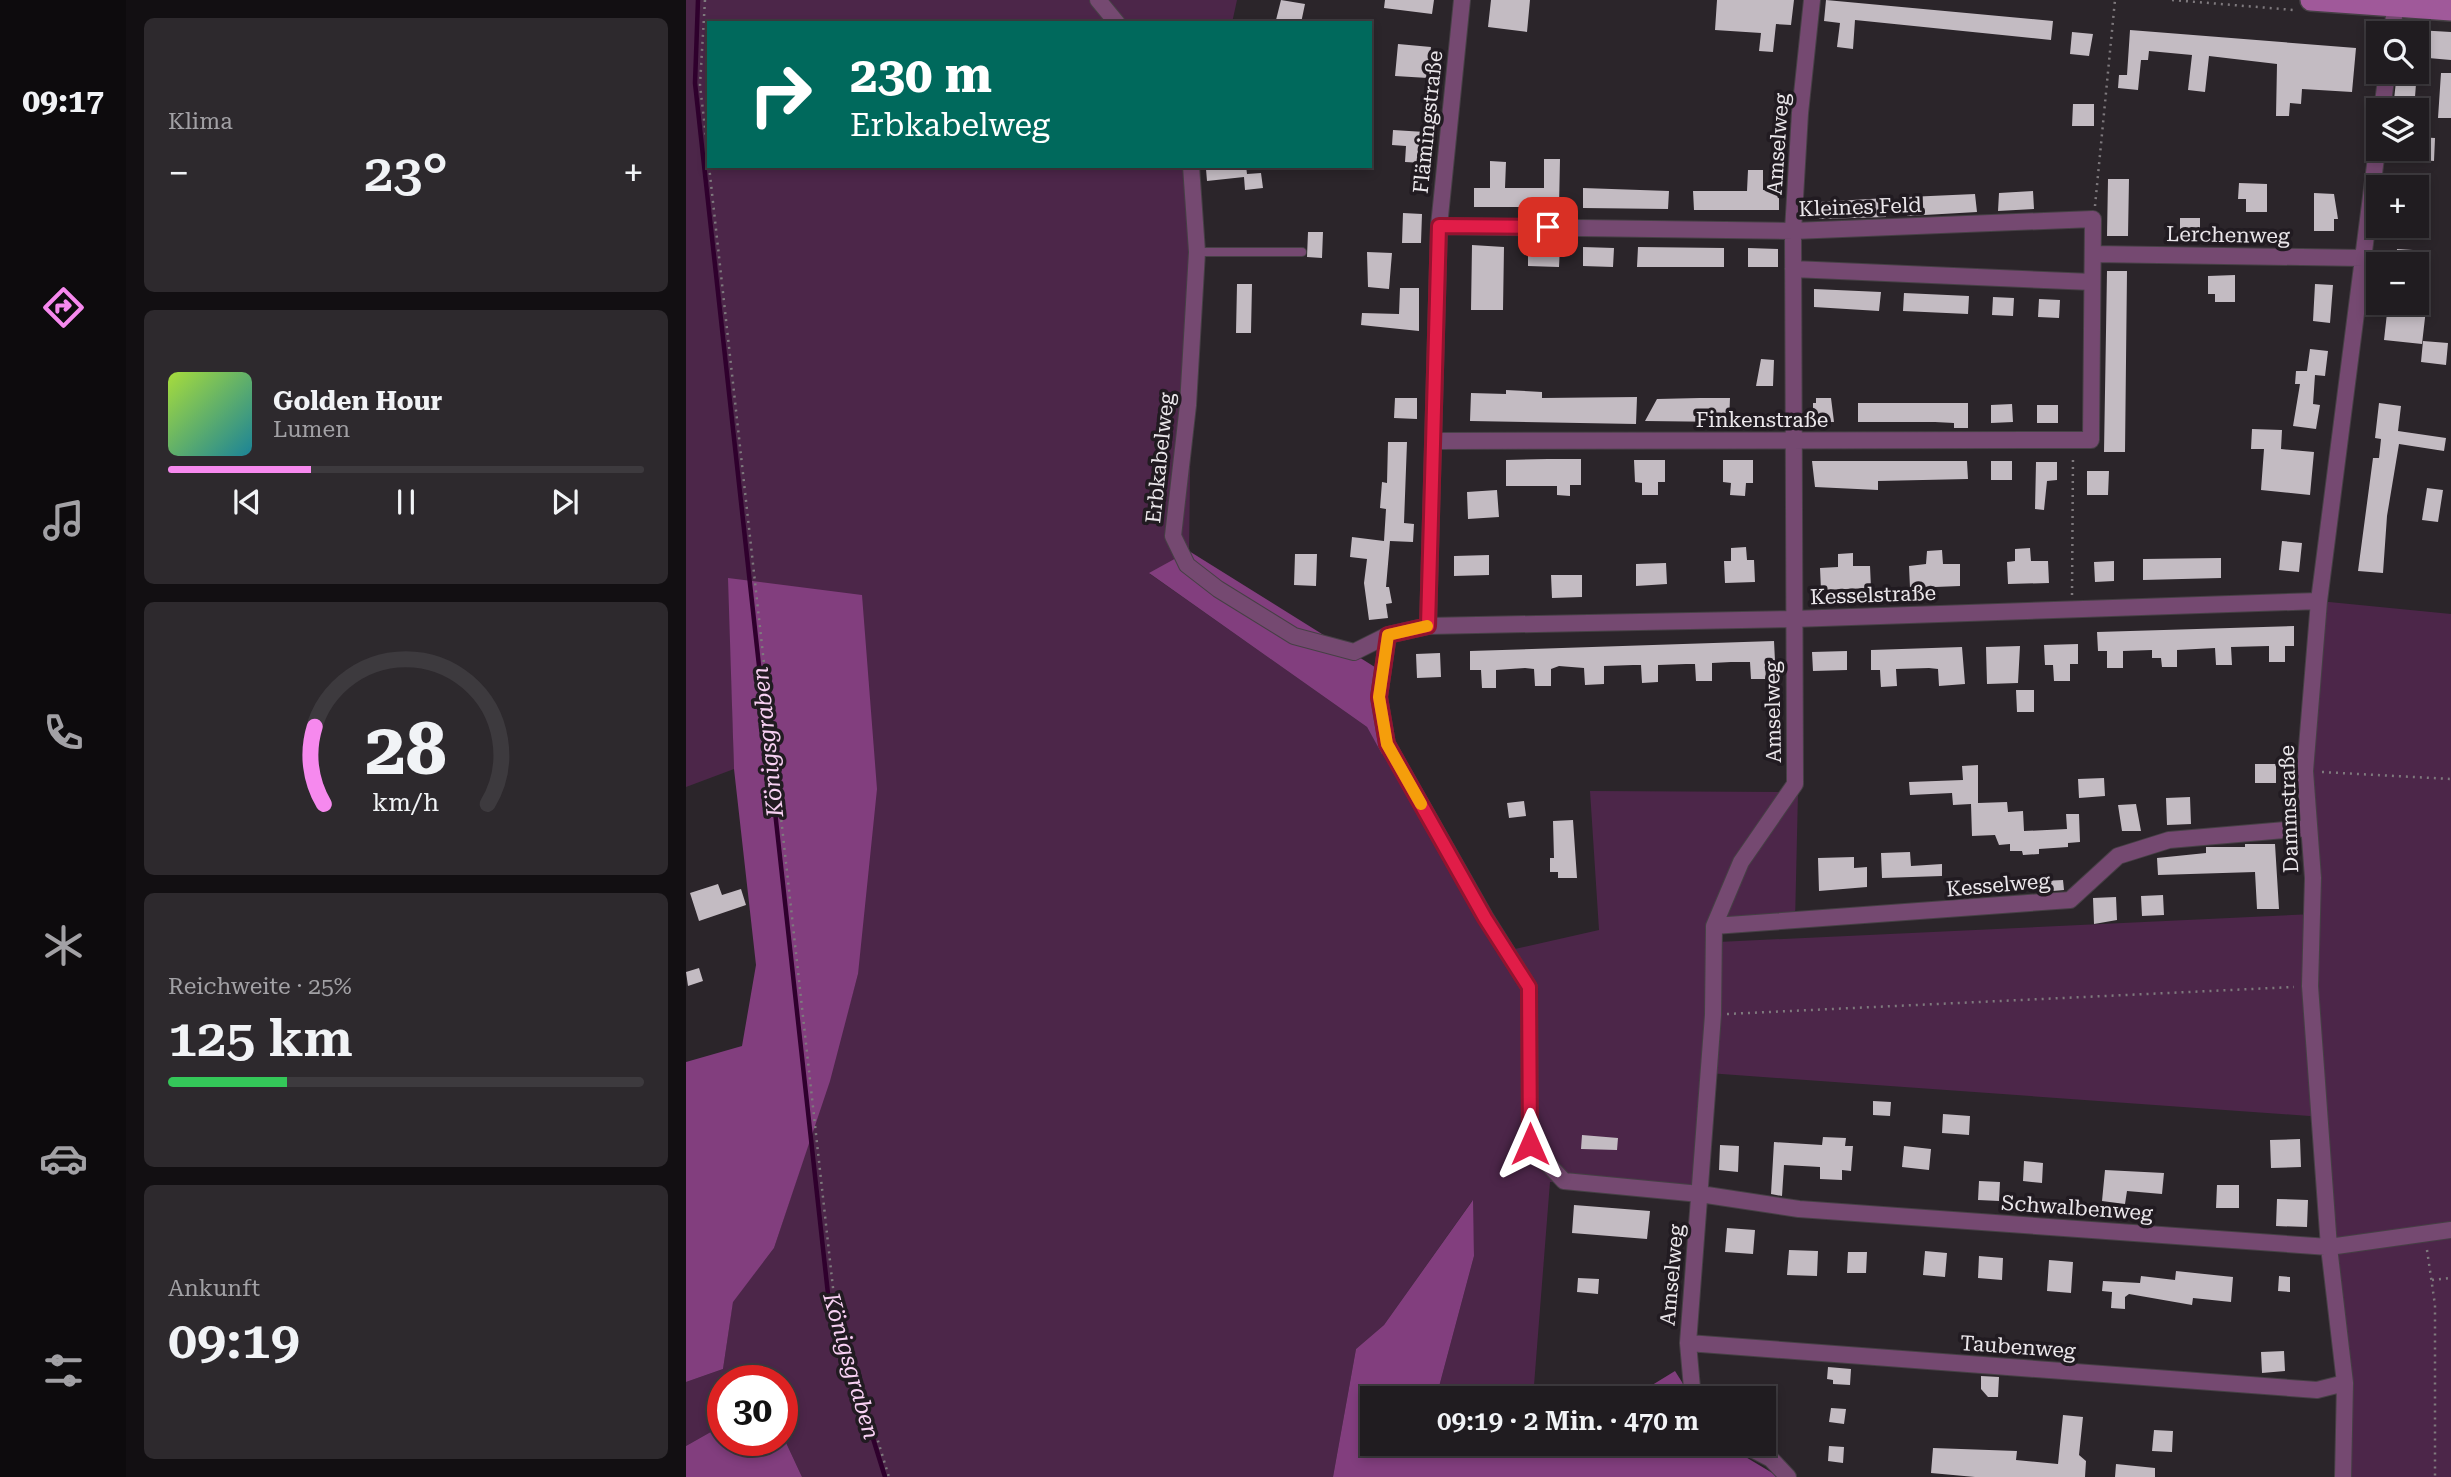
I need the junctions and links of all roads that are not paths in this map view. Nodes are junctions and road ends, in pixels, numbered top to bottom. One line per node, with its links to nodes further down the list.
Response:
1 (1098, 0): 7 (street)
2 (1462, 0): 10 (street, Flämingstraße)
3 (1812, 0): 11 (street, Amselweg)
4 (2311, 0): 5 (main road)
5 (2396, 4): 6 (main road)
6 (2451, 10)
7 (1115, 21)
8 (2376, 161): 15 (street, Dammstraße)
9 (1191, 168): 12 (street, Erbkabelweg)
10 (1439, 226): 11 (street, Kleines Feld); 18 (street, Flämingstraße)
11 (1793, 231): 14 (street, Kleines Feld); 16 (street, Amselweg)
12 (1197, 252): 13 (lane); 23 (street, Erbkabelweg)
13 (1302, 252)
14 (2093, 254): 15 (street, Lerchenweg); 17 (street)
15 (2363, 258): 20 (street, Dammstraße)
16 (1793, 269): 17 (street); 19 (street, Amselweg)
17 (2092, 282): 19 (street, Finkenstraße)
18 (1434, 441): 19 (street, Finkenstraße); 22 (street, Flämingstraße)
19 (1794, 442): 21 (street, Amselweg)
20 (2319, 601): 21 (street, Kesselstraße); 24 (street, Dammstraße)
21 (1793, 619): 22 (street, Kesselstraße); 25 (street, Amselweg)
22 (1428, 626): 23 (street, Erbkabelweg)
23 (1388, 635): 26 (street, Schwalbenweg)
24 (2308, 828): 25 (street, Kesselweg); 28 (street, Dammstraße)
25 (1714, 926): 26 (street, Amselweg)
26 (1700, 1194): 28 (street, Schwalbenweg); 29 (street, Amselweg)
27 (2451, 1230): 28 (street, Schwalbenweg)
28 (2329, 1247): 30 (street, Dammstraße)
29 (1688, 1343): 30 (street, Taubenweg); 31 (street, Amselweg)
30 (2345, 1383): 34 (street, Dammstraße)
31 (1692, 1386)
32 (1765, 1456): 33 (street)
33 (1788, 1477)
34 (2343, 1477)

